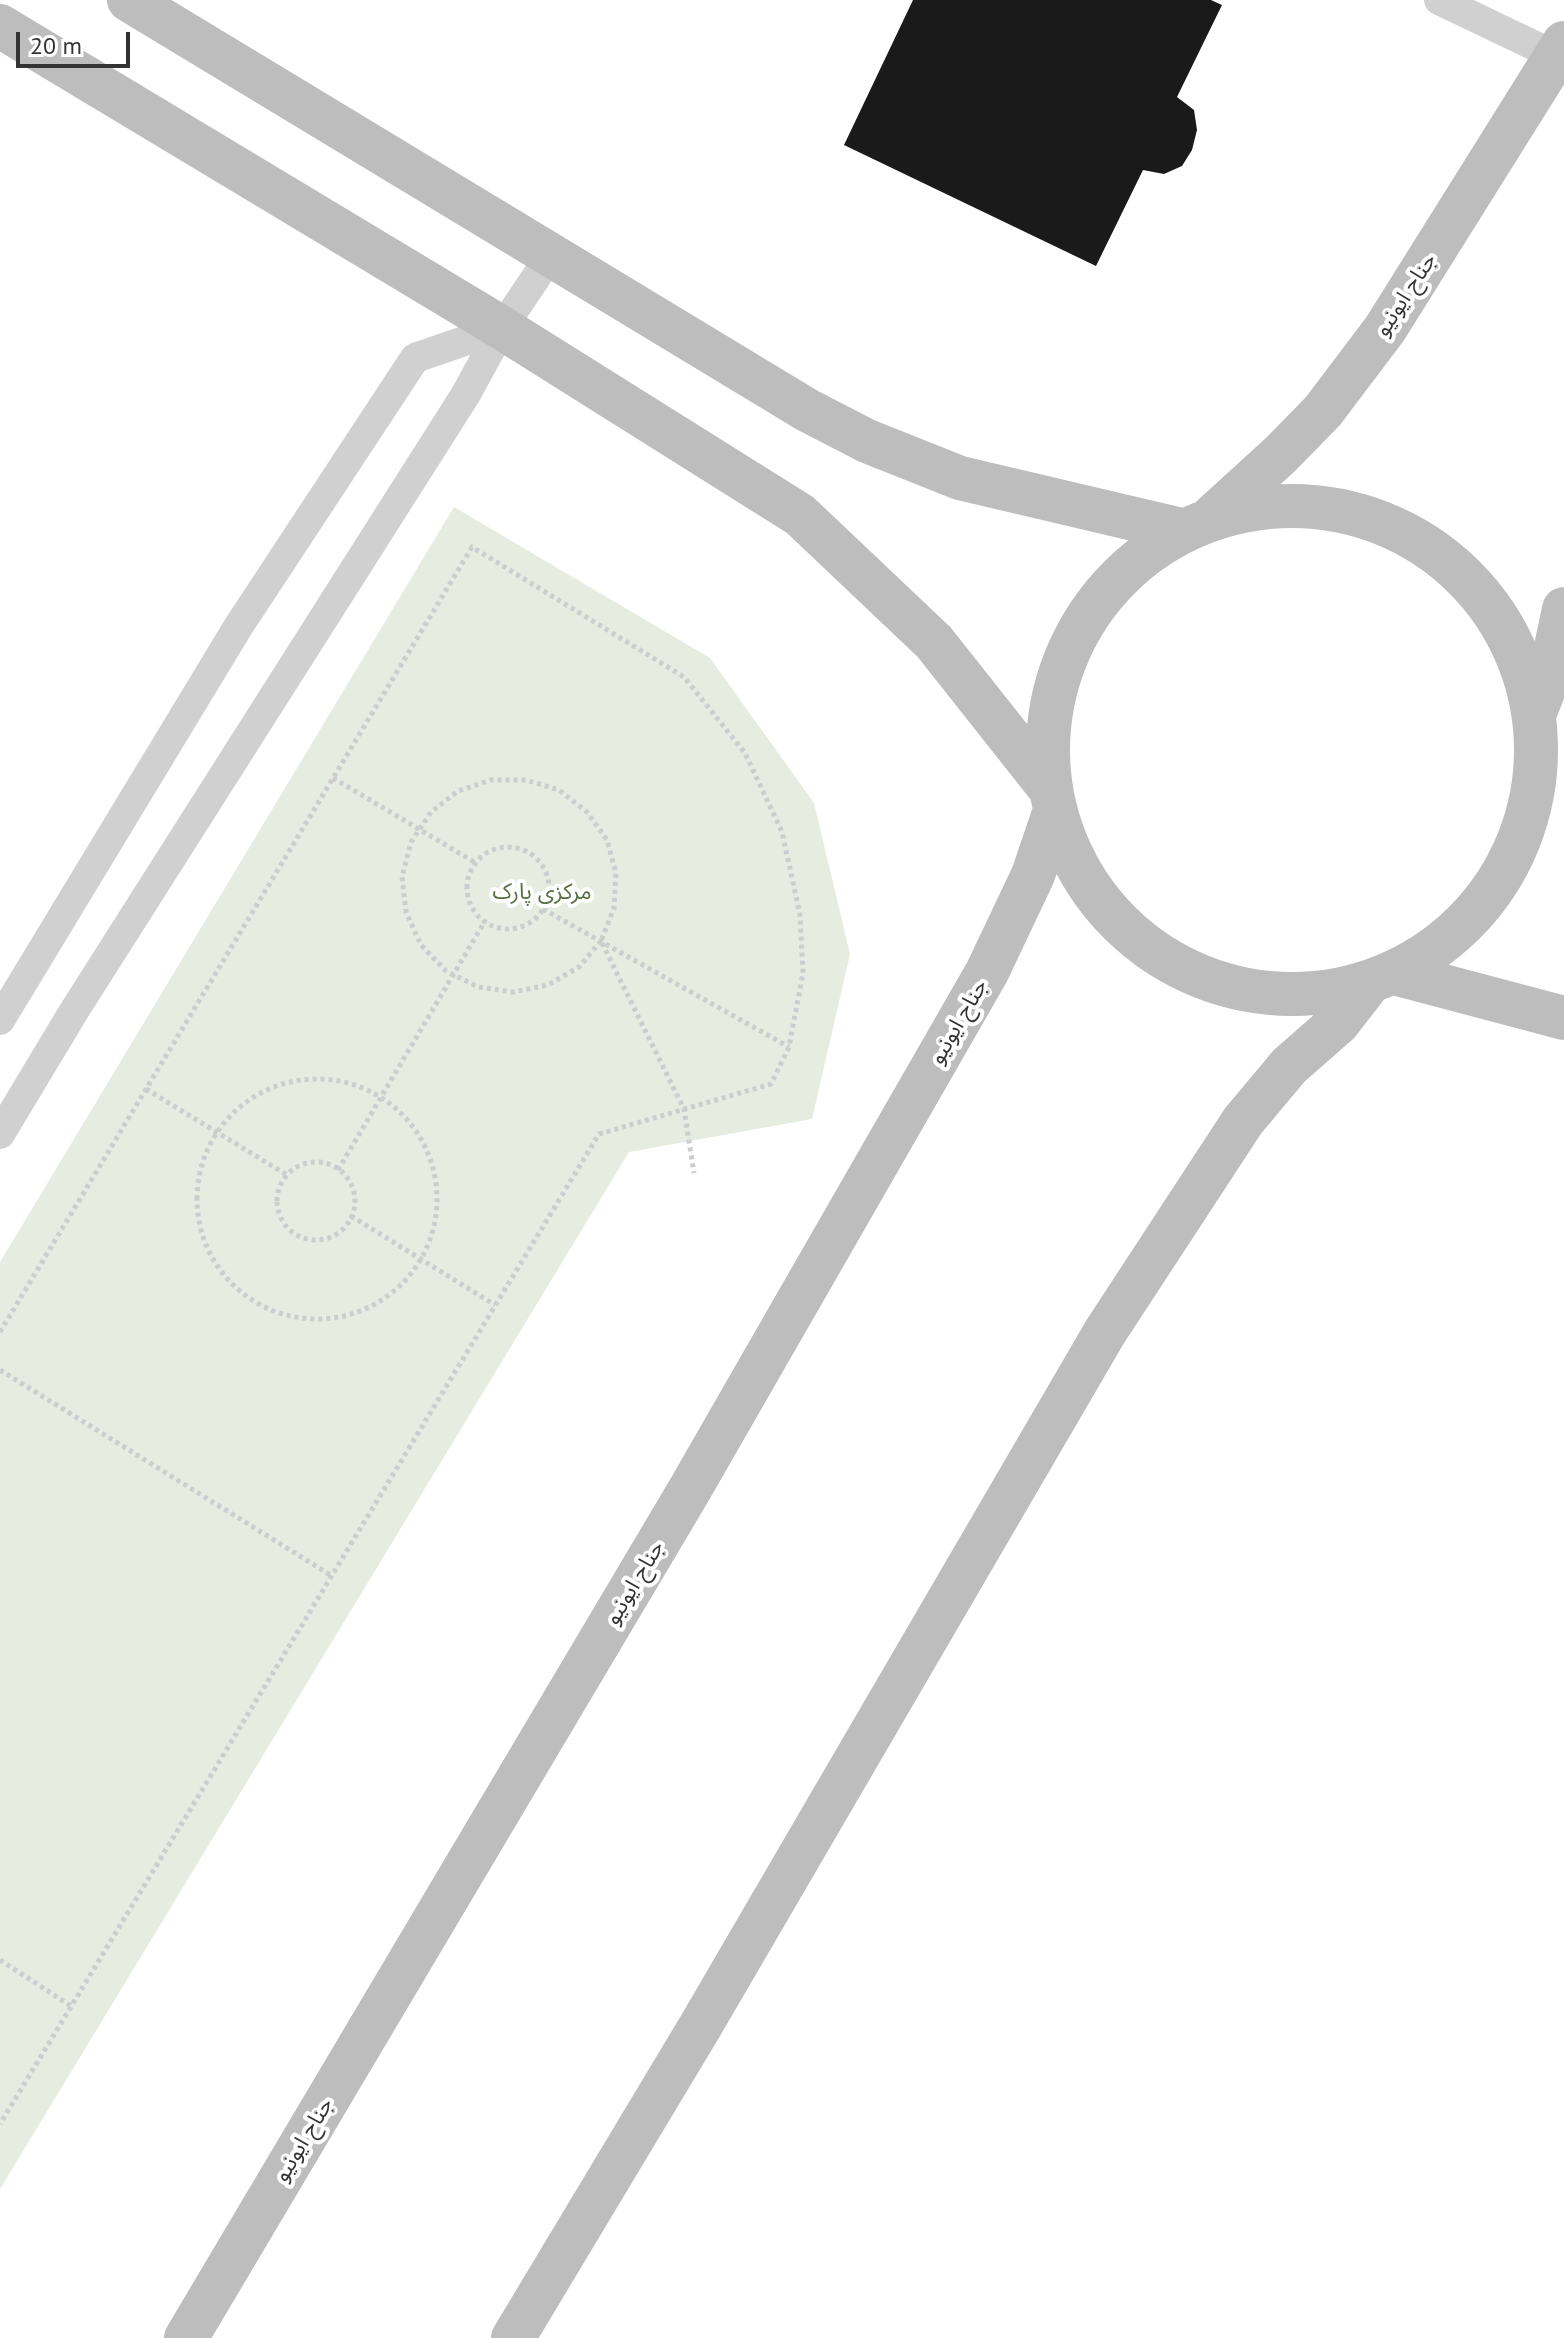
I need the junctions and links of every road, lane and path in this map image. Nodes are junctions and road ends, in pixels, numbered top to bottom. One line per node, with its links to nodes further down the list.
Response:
1 (129, 0): 5 (main road)
2 (1439, 0): 4 (street)
3 (0, 26): 6 (main road)
4 (1560, 49): 7 (main road, جناح ایونیو)
5 (551, 255): 6 (street); 7 (main road)
6 (502, 328): 11 (main road); 20 (street); 26 (street)
7 (1195, 524): 9 (main road); 11 (main road, جناح ایونیو)
8 (1564, 609): 9 (main road)
9 (1545, 752): 18 (main road)
10 (333, 778): 12 (path); 21 (path); 22 (path)
11 (1051, 799): 18 (main road); 39 (main road, جناح ایونیو)
12 (420, 830): 13 (path); 16 (path); 17 (path)
13 (476, 863): 14 (path); 15 (path)
14 (543, 909): 15 (path); 16 (path)
15 (485, 921): 17 (path)
16 (601, 941): 17 (path); 21 (path); 24 (path)
17 (453, 975): 23 (path)
18 (1382, 978): 19 (main road); 40 (main road)
19 (1564, 1018)
20 (0, 1020)
21 (789, 1047): 24 (path)
22 (146, 1089): 25 (path); 33 (path)
23 (381, 1097): 25 (path); 27 (path); 31 (path)
24 (684, 1109): 28 (path); 32 (path)
25 (216, 1131): 29 (path); 31 (path)
26 (0, 1134)
27 (338, 1170): 29 (path); 30 (path)
28 (694, 1173)
29 (287, 1175): 30 (path)
30 (351, 1216): 31 (path)
31 (421, 1260): 32 (path)
32 (495, 1305): 35 (path)
33 (0, 1332)
34 (0, 1370): 35 (path)
35 (332, 1576): 37 (path)
36 (0, 1960): 37 (path)
37 (71, 2006): 38 (path)
38 (0, 2124)
39 (186, 2338)
40 (513, 2338)

